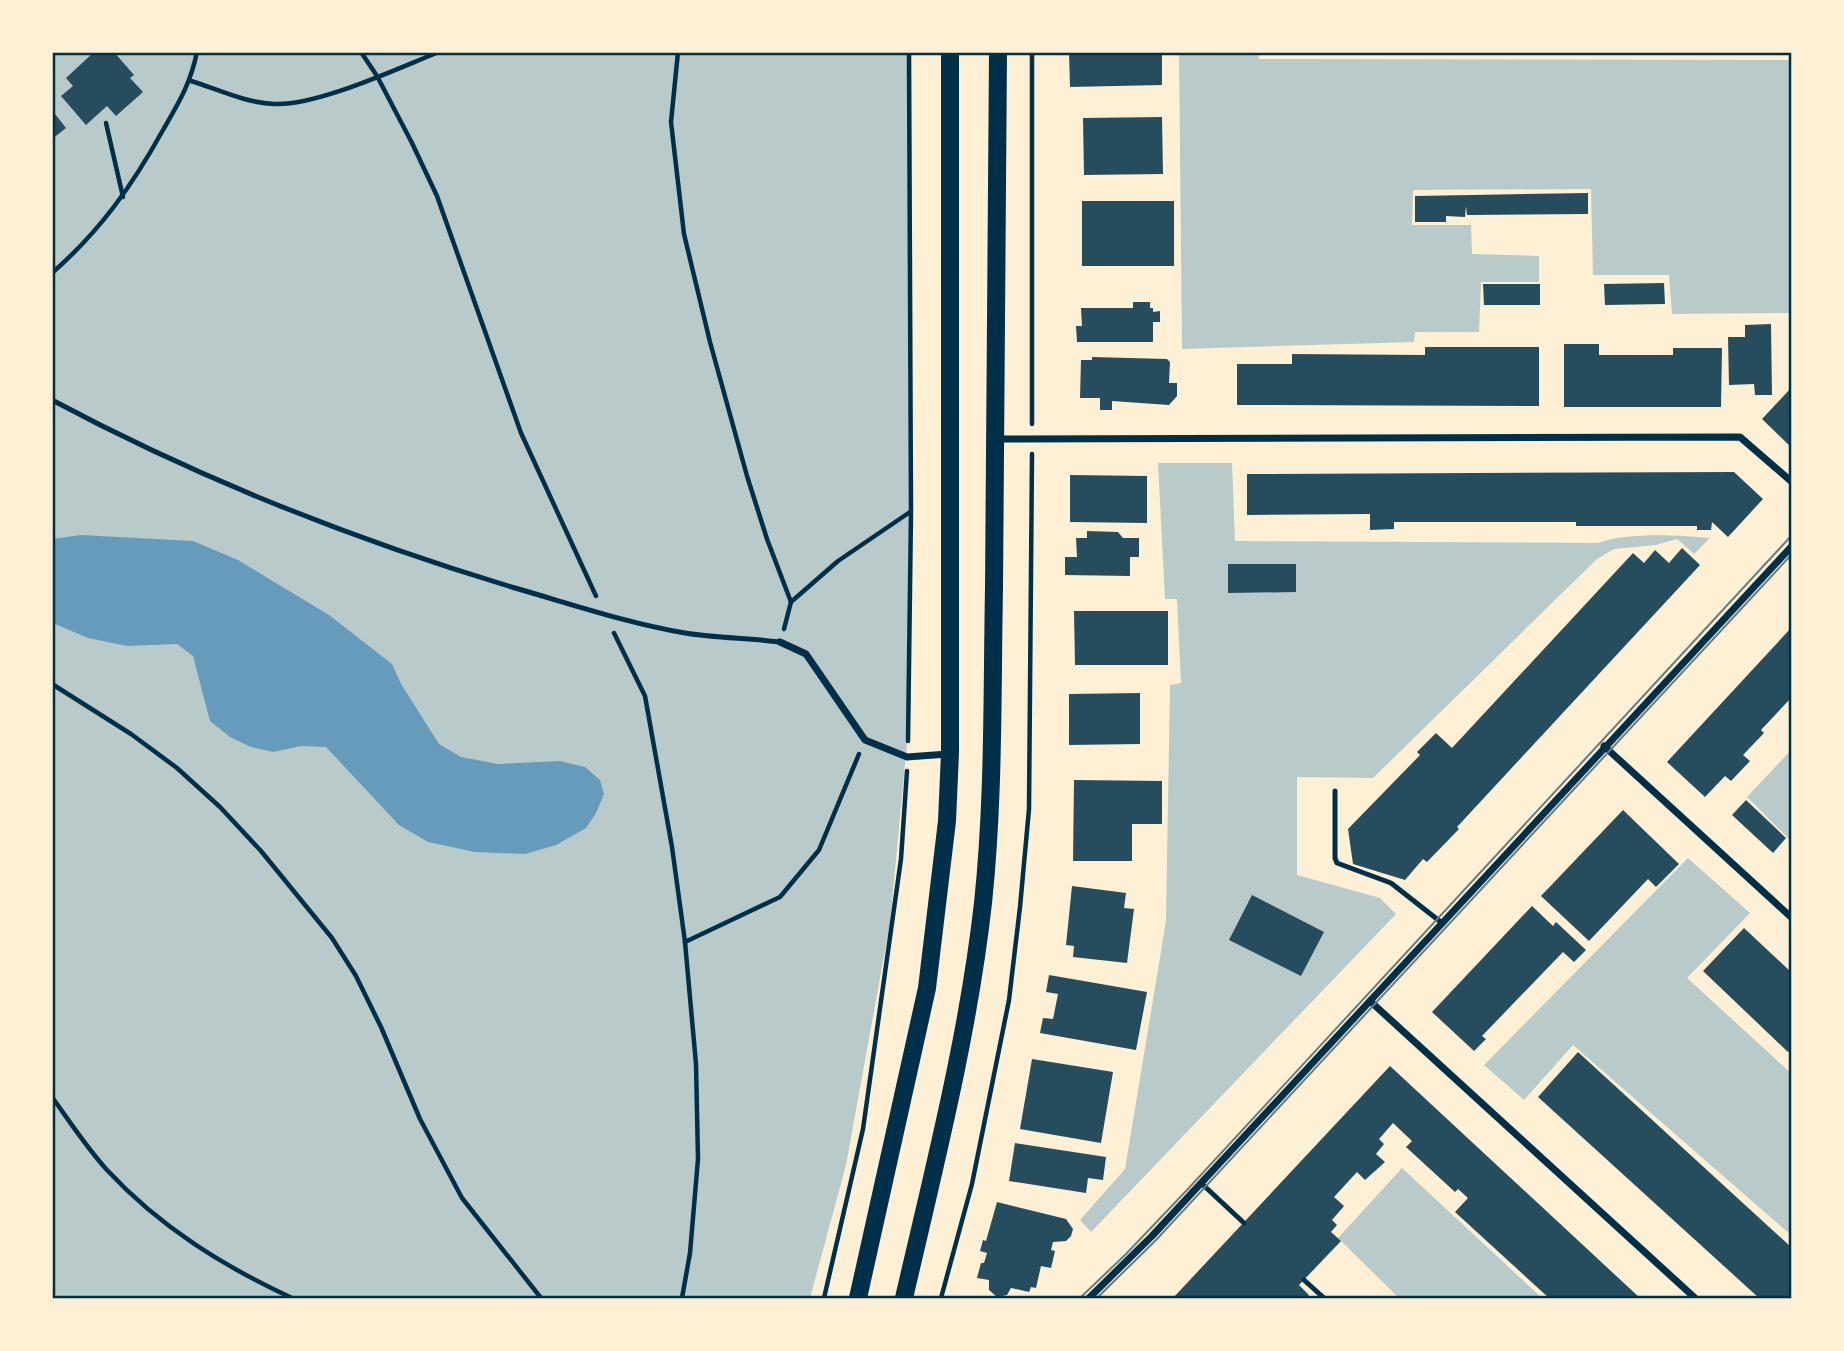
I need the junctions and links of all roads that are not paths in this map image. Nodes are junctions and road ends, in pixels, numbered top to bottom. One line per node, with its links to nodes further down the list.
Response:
1 (950, 52): 9 (main road)
2 (998, 52): 4 (main road)
3 (52, 400): 7 (lane)
4 (997, 439): 5 (street); 18 (main road)
5 (1791, 482)
6 (1791, 546): 8 (street)
7 (780, 642): 9 (street)
8 (1604, 746): 11 (street); 12 (street)
9 (950, 753): 17 (main road)
10 (1335, 791): 12 (lane)
11 (1791, 918)
12 (1441, 923): 13 (street)
13 (1370, 1001): 14 (street); 21 (street)
14 (1201, 1183): 15 (lane); 19 (street)
15 (1244, 1223)
16 (1304, 1280): 20 (lane)
17 (858, 1298)
18 (904, 1298)
19 (1089, 1298)
20 (1324, 1298)
21 (1695, 1298)

